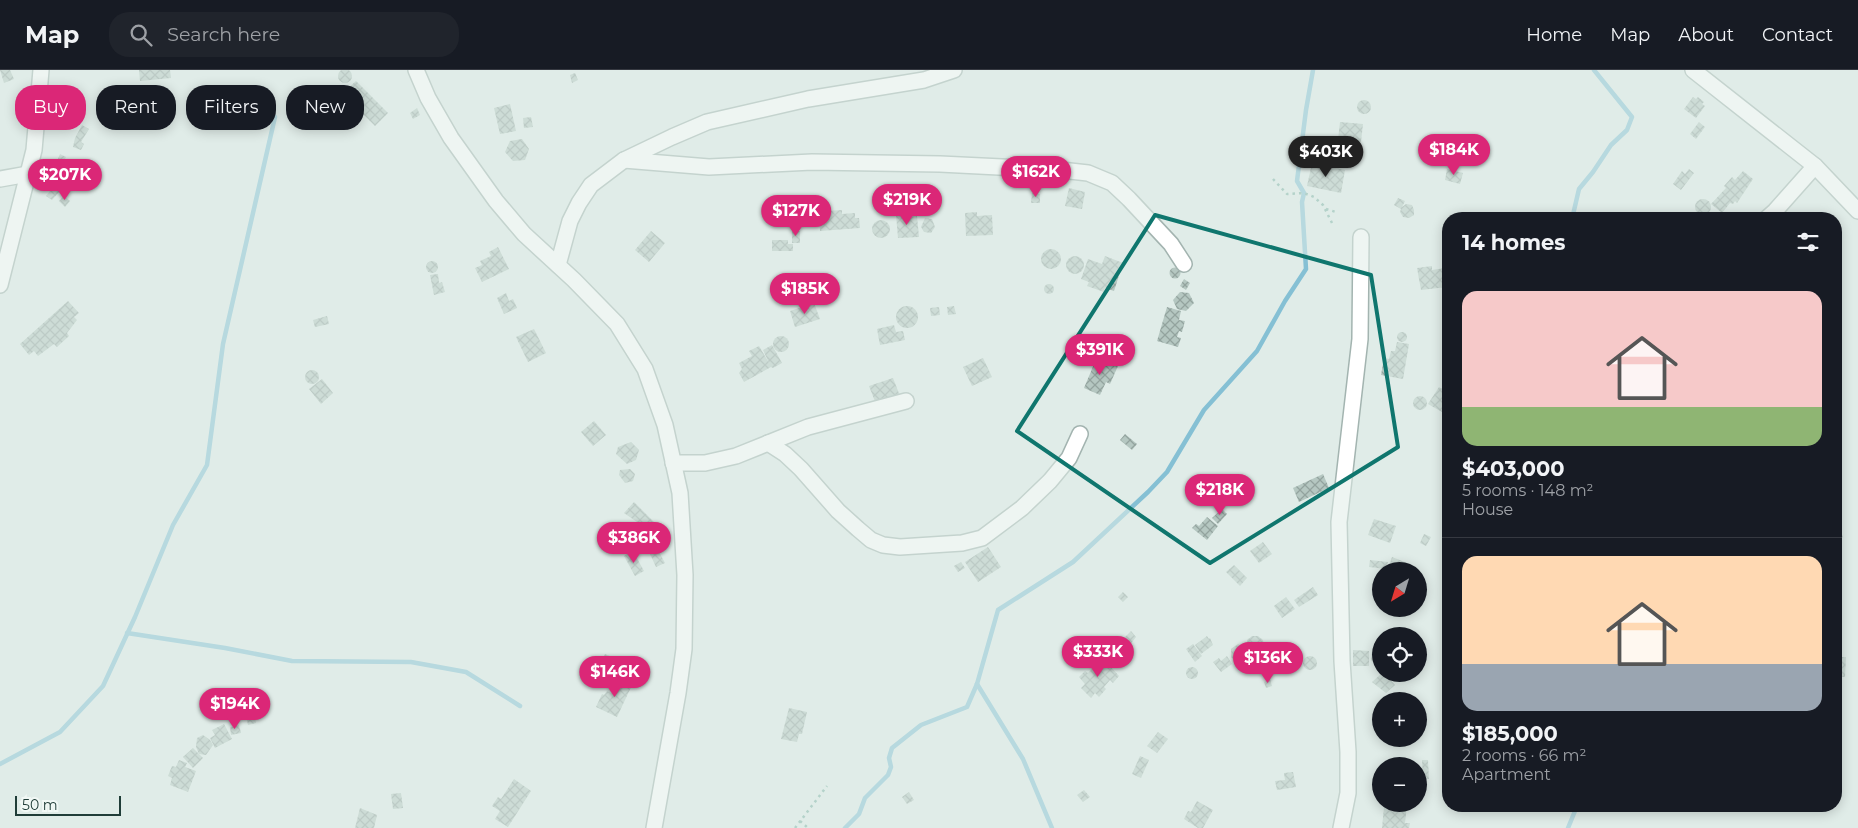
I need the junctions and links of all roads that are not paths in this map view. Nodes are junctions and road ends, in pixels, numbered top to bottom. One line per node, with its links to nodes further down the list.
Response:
1 (41, 70): 7 (street)
2 (416, 70): 14 (street)
3 (954, 70): 5 (street)
4 (1693, 70): 6 (street)
5 (624, 160): 13 (street); 14 (street)
6 (1815, 166): 9 (street); 11 (street)
7 (28, 174): 8 (street); 15 (street)
8 (0, 179)
9 (1851, 196): 10 (street)
10 (1858, 211)
11 (1774, 212)
12 (1361, 237): 21 (street)
13 (1184, 264)
14 (558, 265): 19 (street)
15 (0, 284)
16 (906, 401): 18 (street)
17 (1080, 434): 18 (street)
18 (768, 443): 19 (street)
19 (673, 463): 20 (street)
20 (654, 828)
21 (1341, 828)

